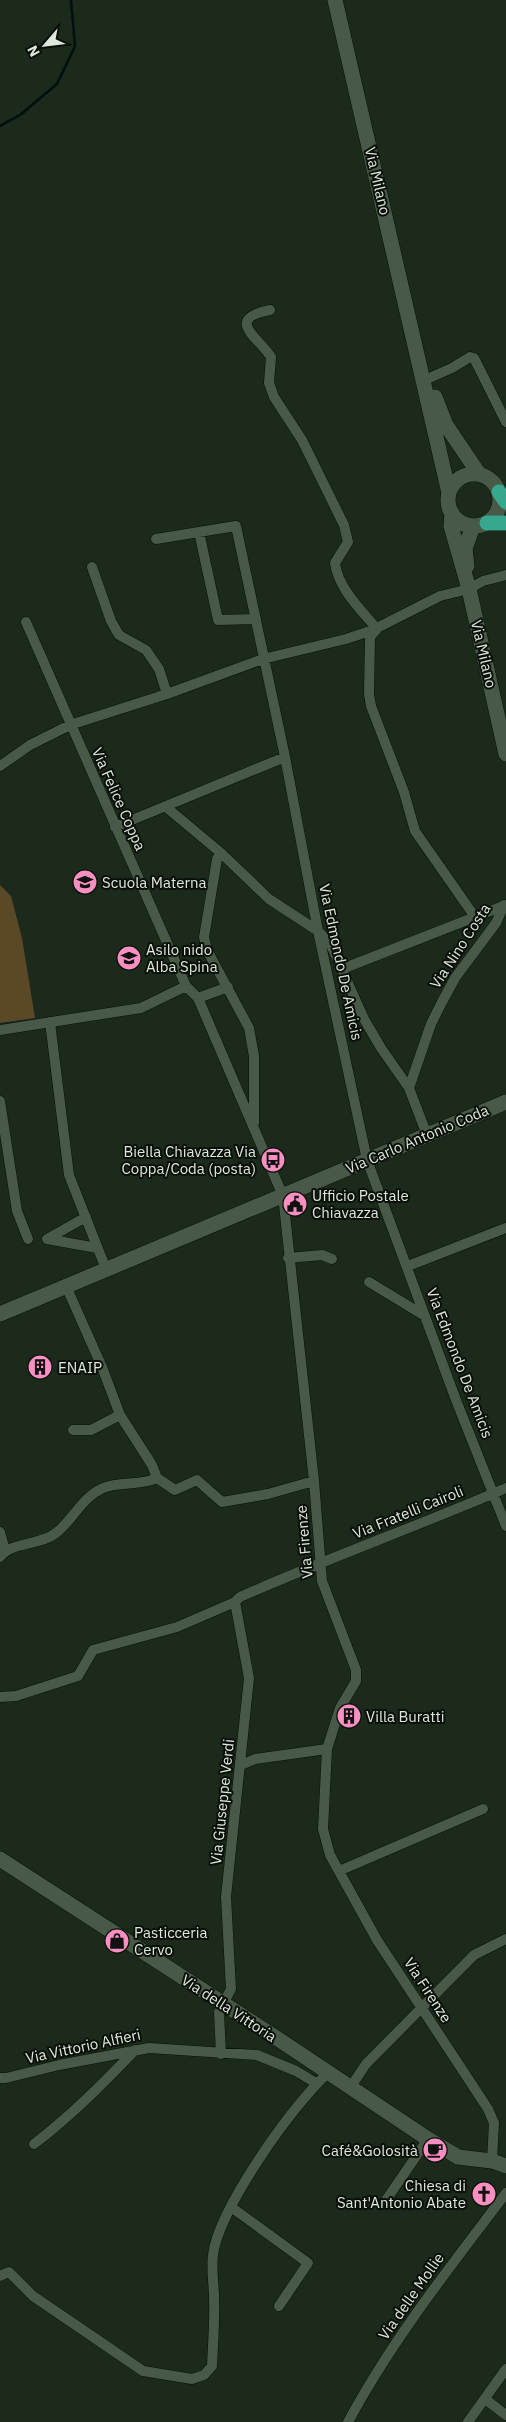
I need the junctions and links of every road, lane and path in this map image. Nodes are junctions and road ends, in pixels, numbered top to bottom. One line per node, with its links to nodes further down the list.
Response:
1 (335, 0): 3 (street, Via Milano)
2 (270, 310): 19 (street)
3 (420, 361): 4 (street, Via Milano); 7 (street, Via Milano)
4 (427, 379): 5 (street); 6 (street, Via Milano)
5 (506, 422)
6 (479, 474): 7 (street); 8 (street)
7 (449, 493): 9 (street)
8 (502, 497): 11 (street)
9 (452, 513): 11 (street); 16 (street, Via Milano)
10 (506, 524): 11 (highway)
11 (480, 525): 16 (street, Via Milano)
12 (199, 532): 13 (street); 17 (street); 17 (street, Via Edmondo De Amicis)
13 (156, 539)
14 (92, 567): 21 (street)
15 (506, 575): 16 (street)
16 (468, 586): 19 (street); 23 (street, Via Milano)
17 (256, 619): 20 (street, Via Edmondo De Amicis)
18 (26, 622): 22 (street, Via Felice Coppa)
19 (377, 629): 20 (street); 30 (street)
20 (263, 659): 21 (street); 24 (street, Via Edmondo De Amicis)
21 (167, 694): 22 (street)
22 (70, 725): 25 (street); 27 (street, Via Felice Coppa)
23 (506, 754)
24 (285, 758): 26 (street); 31 (street, Via Edmondo De Amicis)
25 (0, 766)
26 (166, 807): 27 (street); 28 (street)
27 (115, 827): 33 (street, Via Felice Coppa)
28 (221, 852): 31 (street); 34 (street)
29 (505, 905): 30 (street); 38 (street, Via Nino Costa)
30 (475, 917): 32 (street)
31 (318, 931): 32 (street); 43 (street, Via Edmondo De Amicis)
32 (342, 969): 38 (street)
33 (186, 986): 35 (street, Via Felice Coppa); 36 (street)
34 (228, 987): 35 (street); 41 (street)
35 (198, 998): 41 (street, Via Felice Coppa)
36 (50, 1022): 37 (street); 45 (street)
37 (0, 1030)
38 (409, 1088): 42 (street)
39 (0, 1101): 47 (street)
40 (506, 1102): 42 (street, Via Carlo Antonio Coda)
41 (254, 1128): 44 (street, Via Felice Coppa)
42 (427, 1134): 43 (street, Via Carlo Antonio Coda)
43 (367, 1160): 44 (street, Via Carlo Antonio Coda); 51 (street, Via Edmondo De Amicis)
44 (283, 1196): 49 (street, Via Firenze); 52 (street, Via Carlo Antonio Coda)
45 (86, 1217): 48 (street); 48 (street)
46 (506, 1228): 51 (street)
47 (28, 1239)
48 (97, 1248): 52 (street)
49 (288, 1258): 50 (street); 60 (street, Via Firenze)
50 (332, 1259)
51 (408, 1266): 56 (street, Via Edmondo De Amicis)
52 (106, 1269): 54 (street, Via Carlo Antonio Coda)
53 (370, 1282): 56 (street)
54 (66, 1286): 55 (street, Via Carlo Antonio Coda); 57 (street)
55 (0, 1314)
56 (425, 1316): 62 (street, Via Edmondo De Amicis)
57 (120, 1415): 58 (street); 59 (street)
58 (73, 1430)
59 (157, 1478): 60 (street); 65 (street)
60 (314, 1481): 66 (street, Via Firenze)
61 (506, 1488): 62 (street, Via Fratelli Cairoli)
62 (493, 1493): 63 (street, Via Edmondo De Amicis); 66 (street, Via Fratelli Cairoli)
63 (506, 1526)
64 (0, 1532): 65 (street)
65 (3, 1554)
66 (320, 1562): 67 (street); 69 (street, Via Firenze)
67 (235, 1602): 68 (street); 70 (street, Via Giuseppe Verdi)
68 (0, 1697)
69 (327, 1749): 70 (street); 73 (street, Via Firenze)
70 (241, 1765): 75 (street, Via Giuseppe Verdi)
71 (483, 1809): 73 (street)
72 (3, 1865): 75 (street, Via della Vittoria)
73 (339, 1871): 76 (street, Via Firenze)
74 (506, 1939): 76 (street)
75 (223, 2004): 78 (street, Via Giuseppe Verdi); 80 (street, Via della Vittoria)
76 (421, 2007): 81 (street); 84 (street, Via Firenze)
77 (135, 2050): 78 (street, Via Vittorio Alfieri); 79 (street, Via Vittorio Alfieri); 83 (street)
78 (221, 2054): 80 (street, Via Vittorio Alfieri)
79 (0, 2078)
80 (322, 2078): 81 (street, Via della Vittoria); 87 (street)
81 (350, 2088): 82 (street, Via della Vittoria)
82 (428, 2139): 84 (street, Via della Vittoria); 86 (street)
83 (34, 2144)
84 (499, 2164)
85 (506, 2192): 93 (street, Via delle Mollie)
86 (384, 2203)
87 (231, 2207): 88 (street); 89 (street)
88 (0, 2276)
89 (279, 2306)
90 (506, 2369): 91 (street)
91 (485, 2398): 92 (street); 94 (street)
92 (506, 2415)
93 (348, 2422)
94 (468, 2422)

